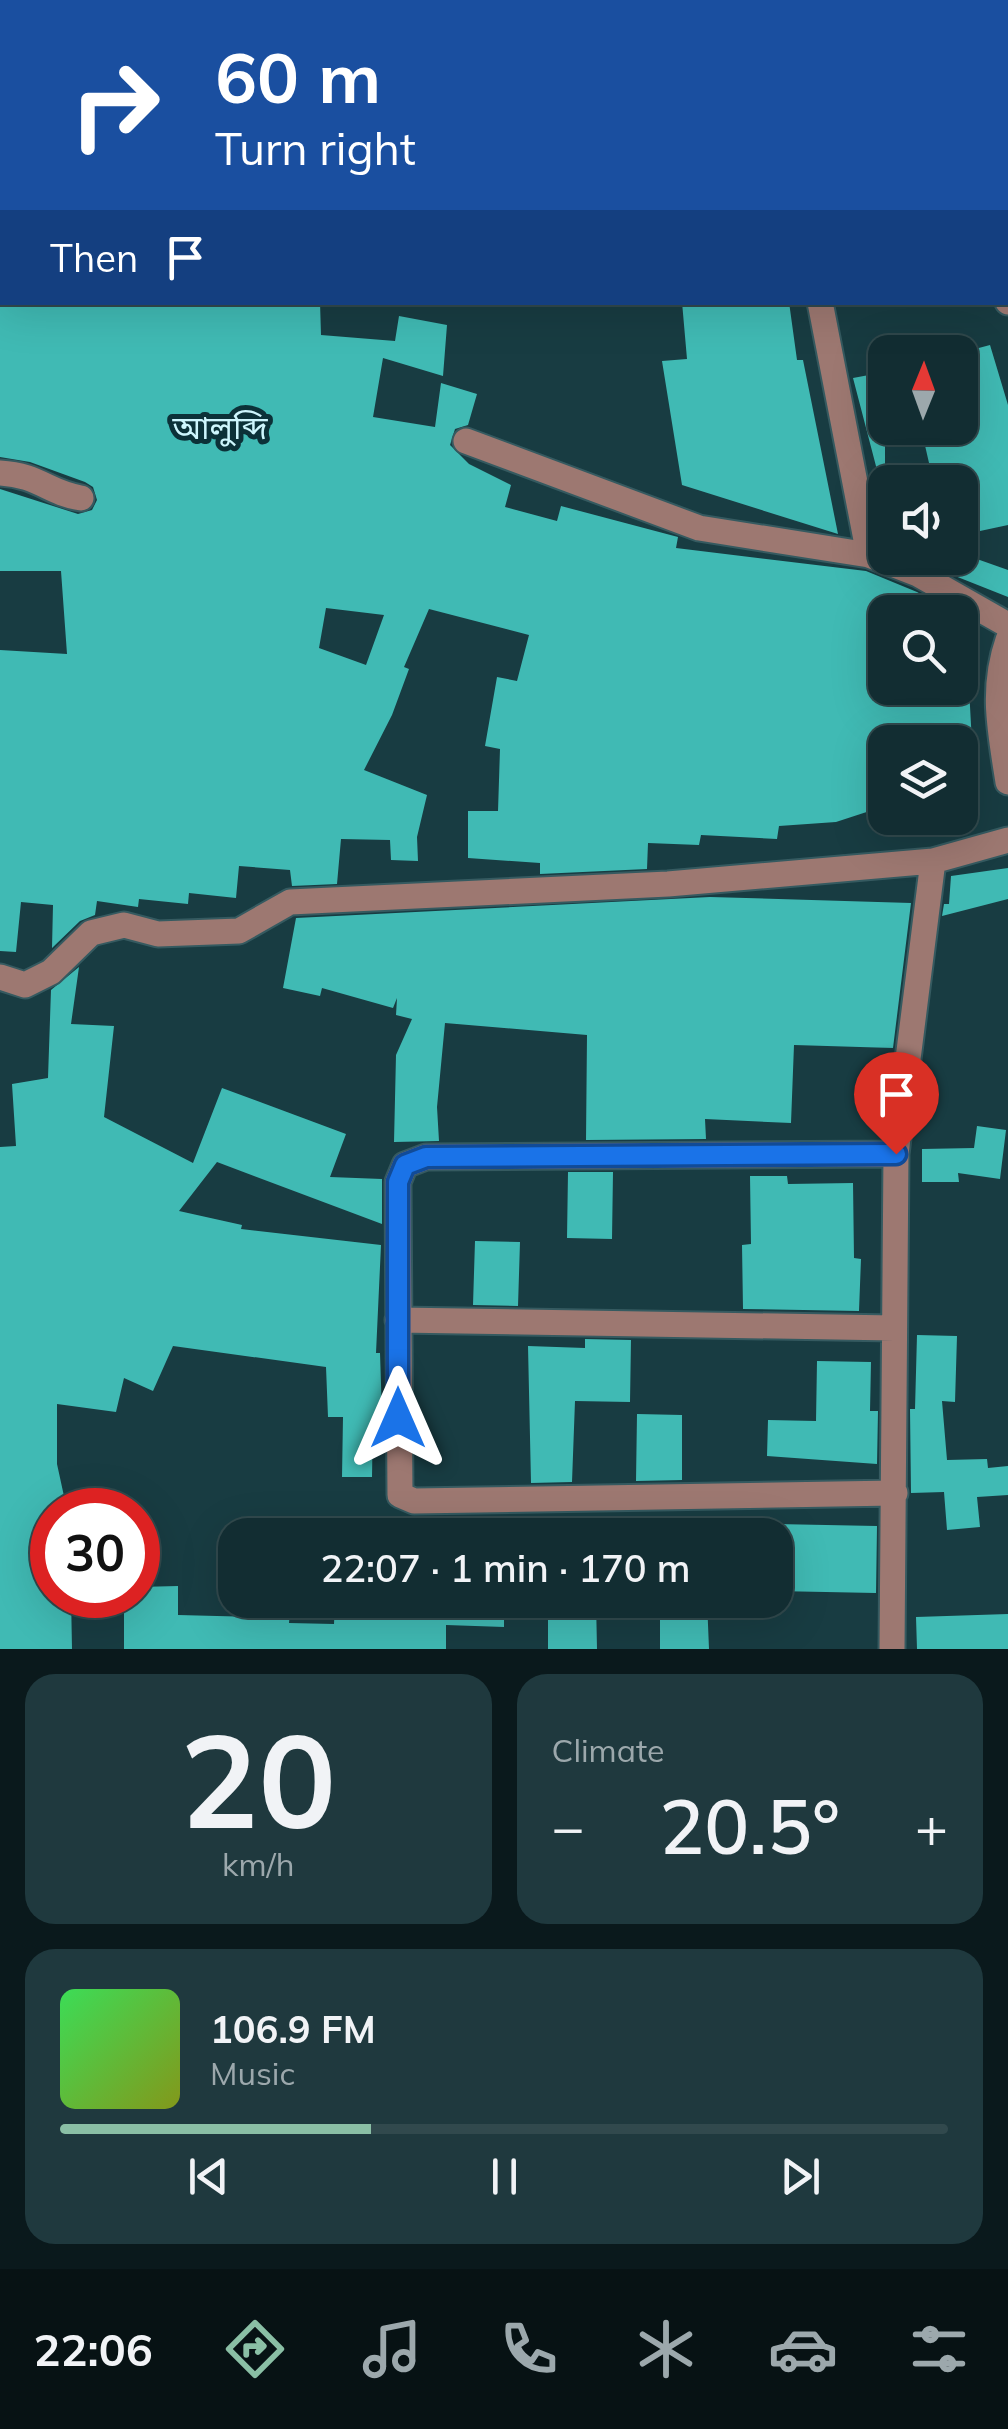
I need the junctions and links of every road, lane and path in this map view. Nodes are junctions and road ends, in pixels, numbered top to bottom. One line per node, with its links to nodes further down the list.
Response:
1 (821, 305): 5 (street)
2 (466, 441): 6 (street)
3 (0, 473): 4 (street)
4 (81, 498)
5 (868, 550)
6 (868, 555)
7 (920, 575): 8 (street)
8 (1008, 625)
9 (1008, 640): 10 (street)
10 (1008, 782)
11 (1008, 840): 12 (street)
12 (933, 861): 13 (street); 14 (street)
13 (0, 976)
14 (896, 1154): 15 (street); 16 (street)
15 (398, 1320): 16 (street); 17 (street)
16 (894, 1328): 17 (street)
17 (895, 1493): 18 (street)
18 (892, 1649)

